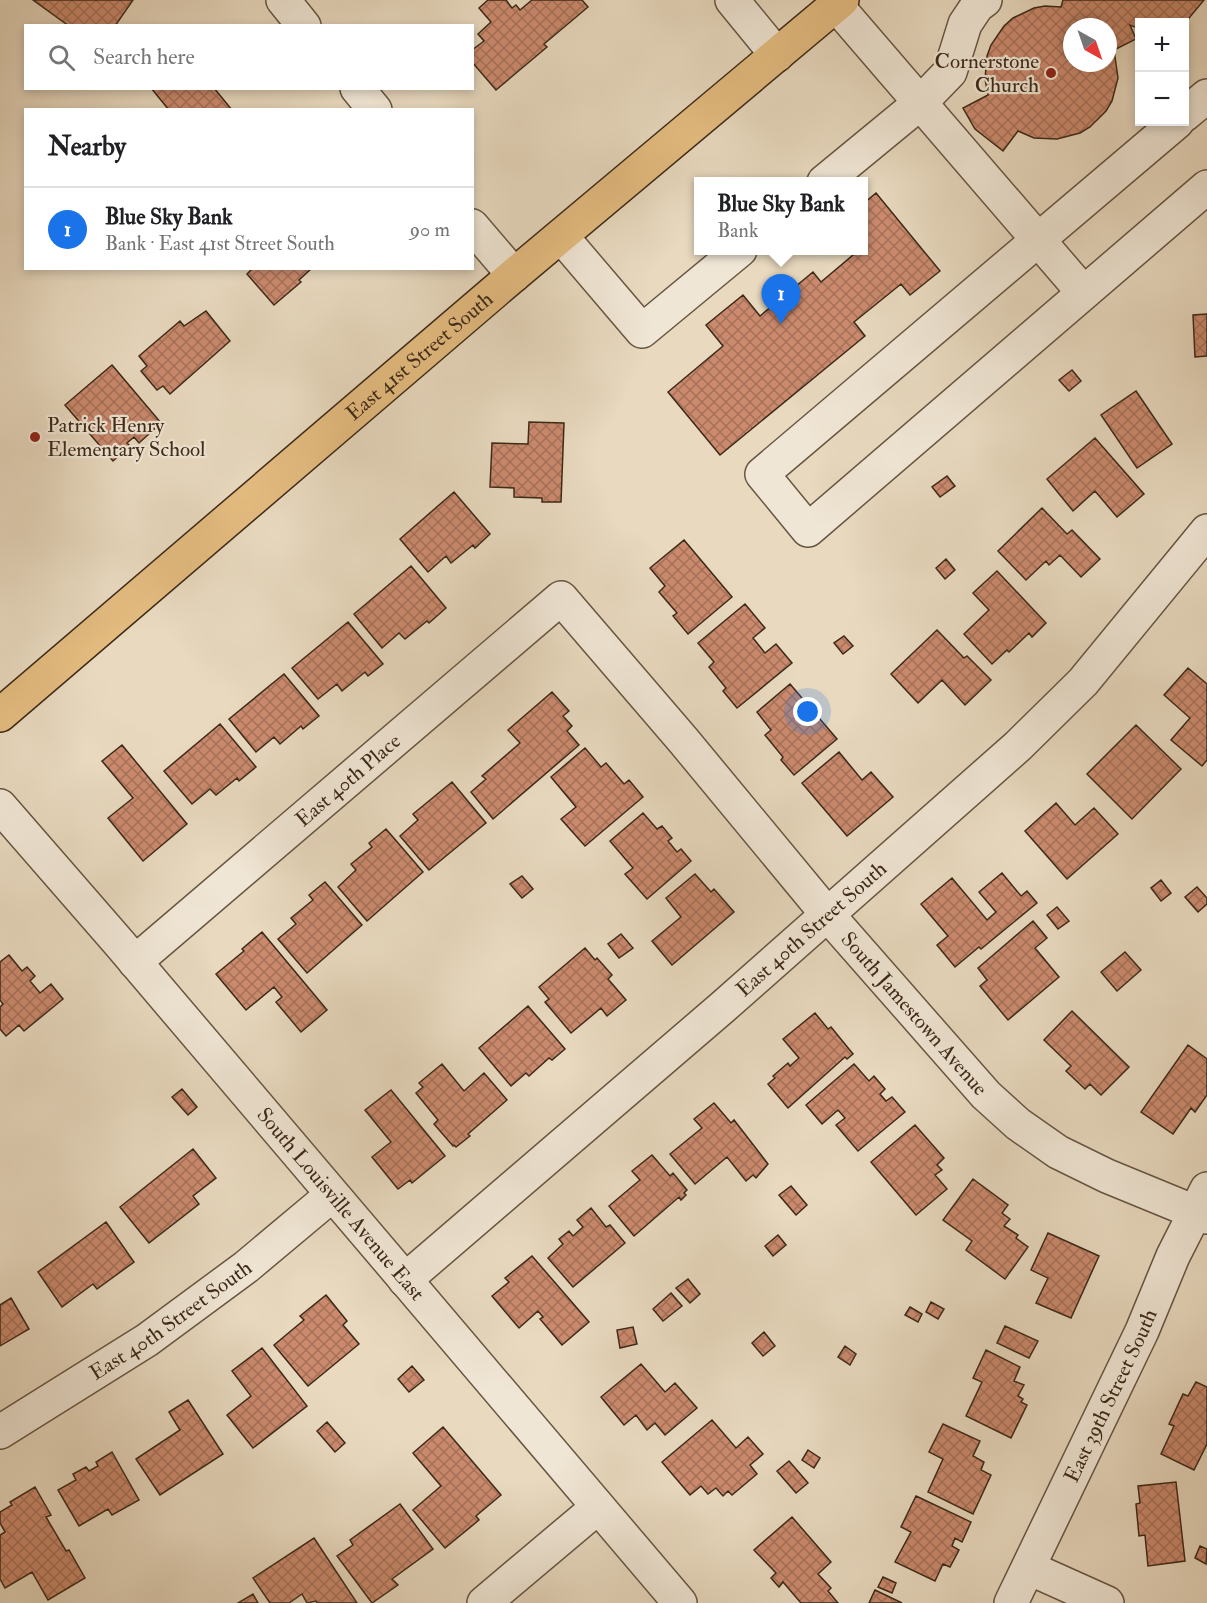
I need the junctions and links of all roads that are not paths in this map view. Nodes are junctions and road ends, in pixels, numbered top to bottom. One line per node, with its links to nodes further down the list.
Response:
1 (283, 0): 5 (street)
2 (732, 0): 6 (street)
3 (985, 0): 9 (street)
4 (839, 2): 6 (main road, East 41st Street South); 9 (street)
5 (302, 24)
6 (777, 55): 16 (main road, East 41st Street South)
7 (359, 90): 10 (street)
8 (1207, 96): 11 (street)
9 (920, 103): 13 (street); 17 (street)
10 (373, 108)
11 (1189, 112)
12 (1172, 126): 17 (street)
13 (830, 177)
14 (1207, 187): 20 (street)
15 (474, 228): 19 (street)
16 (561, 236): 18 (street); 19 (main road, East 41st Street South)
17 (1038, 239): 20 (street); 20 (street)
18 (734, 255)
19 (514, 275): 23 (main road, East 41st Street South)
20 (1083, 292)
21 (1202, 542): 25 (street, East 40th Street South)
22 (561, 598): 25 (street, South Jamestown Avenue); 26 (street, East 40th Place)
23 (0, 715)
24 (0, 806): 26 (street, South Louisville Avenue East)
25 (827, 914): 28 (street, South Jamestown Avenue); 29 (street, East 40th Street South)
26 (135, 962): 27 (street, South Louisville Avenue East)
27 (332, 1195): 29 (street, South Louisville Avenue East); 30 (street, East 40th Street South)
28 (1203, 1206): 32 (street, East 39th Street South)
29 (405, 1280): 31 (street, South Louisville Avenue East)
30 (0, 1432)
31 (598, 1507): 33 (street); 34 (street, South Louisville Avenue East)
32 (1029, 1568): 35 (street, East 39th Street South); 36 (street)
33 (484, 1603)
34 (680, 1603)
35 (1011, 1603)
36 (1107, 1603)

